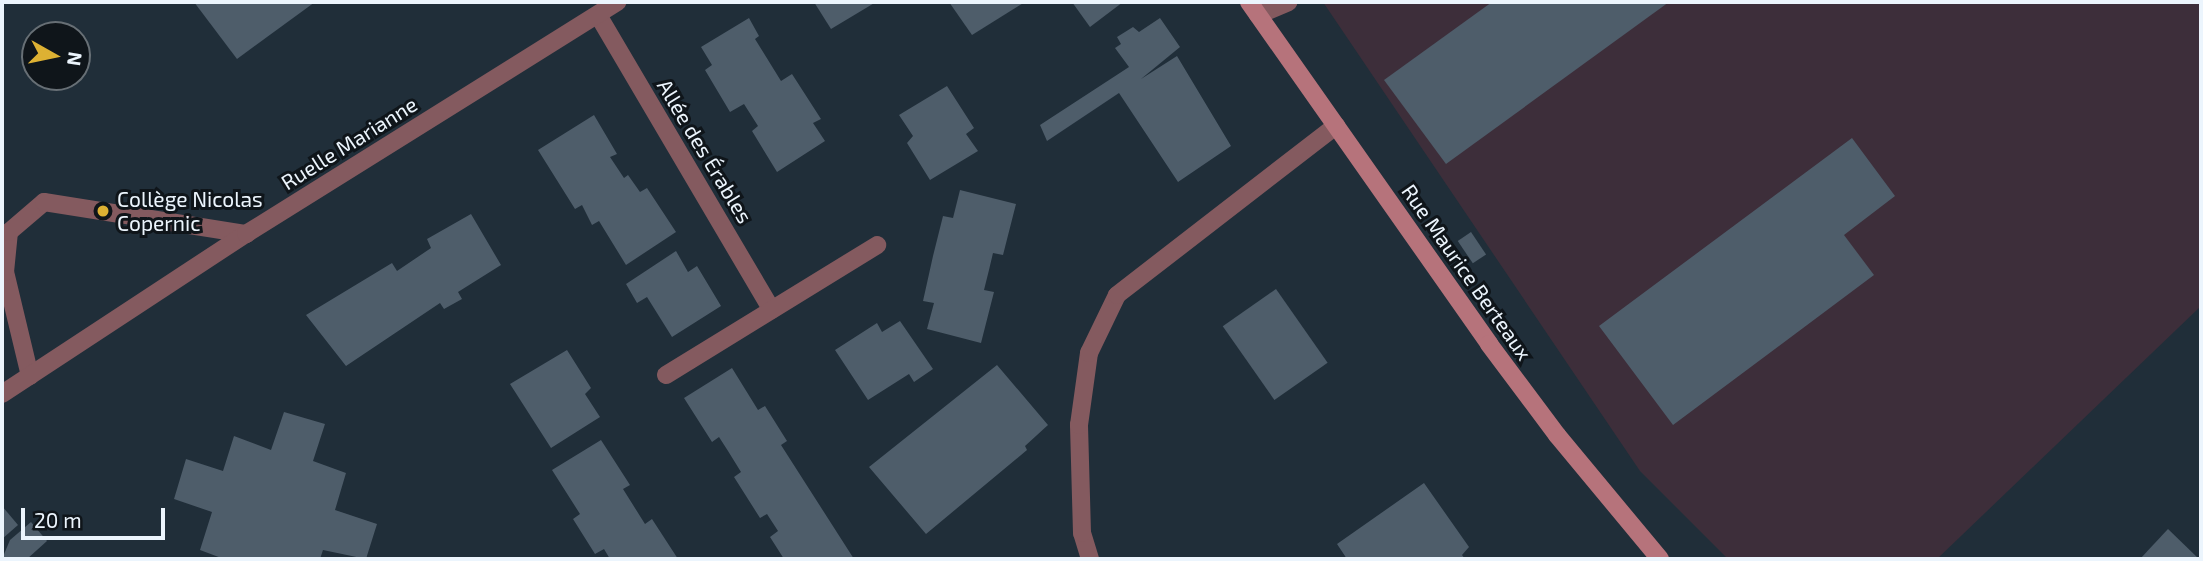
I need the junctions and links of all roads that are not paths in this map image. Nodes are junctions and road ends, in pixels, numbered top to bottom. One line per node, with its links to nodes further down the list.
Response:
1 (617, 2): 4 (street, Ruelle Marianne)
2 (1287, 2): 3 (street)
3 (1254, 8): 5 (main road, Rue Maurice Berteaux)
4 (598, 15): 6 (street, Ruelle Marianne); 8 (street, Allée des Érables)
5 (1336, 126): 12 (main road, Rue Maurice Berteaux); 13 (street)
6 (246, 234): 10 (street, Ruelle Marianne); 10 (street)
7 (877, 244): 8 (street)
8 (772, 310): 9 (street)
9 (666, 375)
10 (30, 376): 11 (street, Ruelle Marianne)
11 (2, 394)
12 (1643, 550): 14 (main road, Rue Maurice Berteaux)
13 (1090, 559)
14 (1660, 559)

